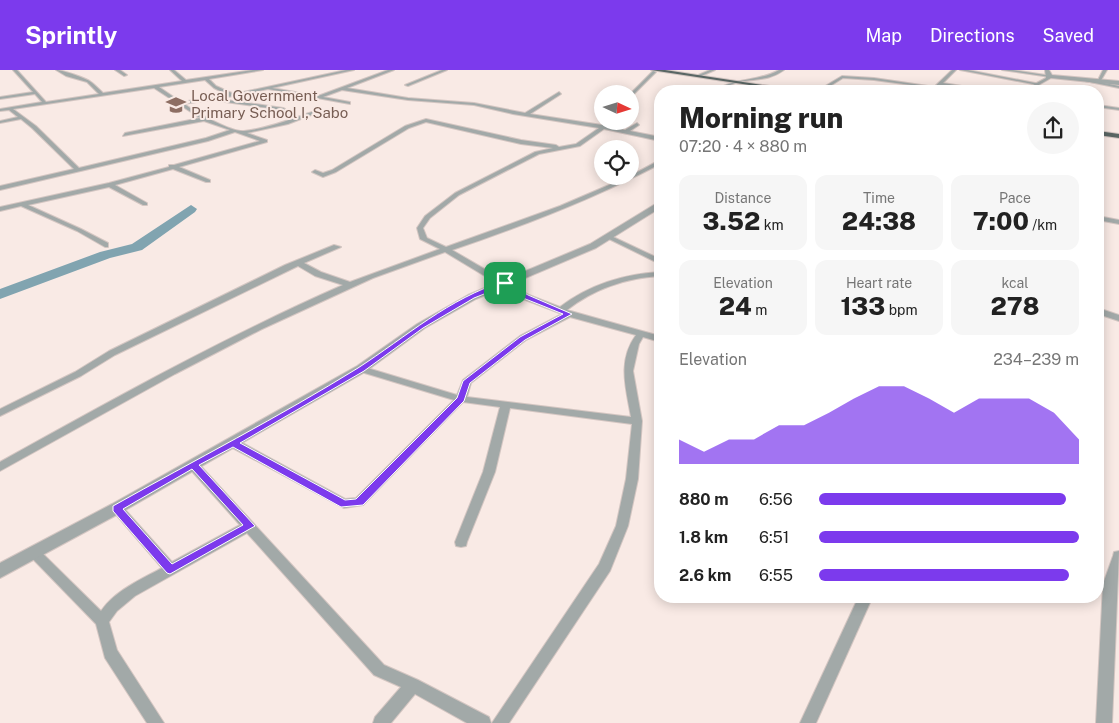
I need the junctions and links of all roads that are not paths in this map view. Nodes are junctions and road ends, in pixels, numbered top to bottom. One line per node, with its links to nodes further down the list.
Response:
1 (15, 70): 42 (street)
2 (58, 70): 44 (street)
3 (117, 70): 20 (street)
4 (173, 70): 5 (street); 26 (street)
5 (180, 70)
6 (261, 70): 23 (street)
7 (322, 70): 19 (street)
8 (352, 70): 19 (street)
9 (392, 70): 41 (street)
10 (445, 70): 30 (street)
11 (713, 70): 21 (street)
12 (782, 70): 27 (street)
13 (954, 70): 28 (street)
14 (962, 70): 29 (street)
15 (1004, 70): 22 (street)
16 (1046, 70): 22 (street)
17 (1105, 70): 25 (street)
18 (655, 71): 21 (highway); 27 (highway); 40 (street)
19 (332, 74): 39 (street)
20 (125, 75)
21 (698, 76): 27 (highway)
22 (1050, 76): 24 (street); 29 (street)
23 (206, 79): 26 (street); 45 (street)
24 (1079, 79): 25 (street); 37 (street)
25 (1100, 81): 37 (street)
26 (186, 82): 38 (street)
27 (734, 83): 31 (street); 32 (highway); 33 (highway)
28 (940, 84): 36 (street)
29 (1038, 84)
30 (407, 85)
31 (730, 85)
32 (747, 85)
33 (750, 85)
34 (829, 85): 35 (street)
35 (920, 85)
36 (947, 85)
37 (1119, 85)
38 (156, 87): 44 (street); 51 (street)
39 (268, 88): 45 (street); 46 (street)
40 (639, 88)
41 (343, 89): 46 (street); 58 (street)
42 (35, 93): 47 (street); 49 (street)
43 (559, 93): 58 (street)
44 (102, 95): 49 (street)
45 (234, 96): 48 (street)
46 (319, 97): 50 (street)
47 (0, 98)
48 (216, 98): 51 (street); 54 (street)
49 (45, 103): 53 (street)
50 (348, 103)
51 (180, 104): 60 (street)
52 (1104, 107): 55 (street)
53 (10, 109): 56 (street); 59 (street)
54 (283, 109)
55 (1119, 109)
56 (0, 110)
57 (317, 112): 68 (street)
58 (526, 115): 62 (street)
59 (20, 118): 61 (street); 76 (street)
60 (204, 119): 63 (street); 69 (street)
61 (0, 122)
62 (594, 126)
63 (235, 130): 68 (street); 76 (street)
64 (599, 130): 73 (street)
65 (617, 130): 67 (street)
66 (629, 130): 67 (street)
67 (626, 132): 72 (street)
68 (244, 133): 75 (street)
69 (125, 135)
70 (1104, 135): 71 (highway)
71 (1119, 137)
72 (654, 138)
73 (567, 148): 77 (street); 90 (street)
74 (654, 165): 90 (street)
75 (172, 166): 78 (street); 79 (street)
76 (78, 170): 80 (street)
77 (315, 172)
78 (208, 181)
79 (110, 185): 81 (street); 82 (street)
80 (0, 188)
81 (145, 204)
82 (23, 205): 83 (street); 88 (street)
83 (0, 209)
84 (654, 209): 87 (street)
85 (1104, 219): 86 (street)
86 (1119, 222)
87 (609, 237): 91 (street); 94 (street)
88 (105, 244)
89 (338, 247): 92 (street)
90 (446, 248): 94 (street); 95 (street)
91 (654, 259)
92 (300, 264): 95 (street); 104 (street)
93 (654, 274): 96 (street)
94 (505, 283): 96 (street); 101 (street)
95 (350, 285): 108 (street)
96 (564, 312): 99 (street); 102 (street)
97 (1104, 313): 98 (street)
98 (1119, 318)
99 (641, 334): 100 (street); 105 (street)
100 (654, 337)
101 (361, 369): 102 (street); 106 (street)
102 (461, 399): 103 (street); 106 (street)
103 (506, 404): 105 (street); 111 (street)
104 (0, 413)
105 (637, 421): 122 (street)
106 (233, 443): 107 (street)
107 (193, 465): 109 (street); 110 (street)
108 (0, 467)
109 (117, 508): 112 (street); 114 (street)
110 (250, 526): 114 (street); 118 (street)
111 (461, 542)
112 (33, 553): 115 (street); 117 (street)
113 (1119, 556): 124 (street)
114 (170, 570): 117 (street)
115 (0, 571)
116 (863, 603): 123 (street)
117 (102, 621): 119 (street)
118 (413, 685): 120 (street); 121 (street)
119 (156, 723)
120 (381, 723)
121 (483, 723)
122 (500, 723)
123 (808, 723)
124 (1104, 723)

